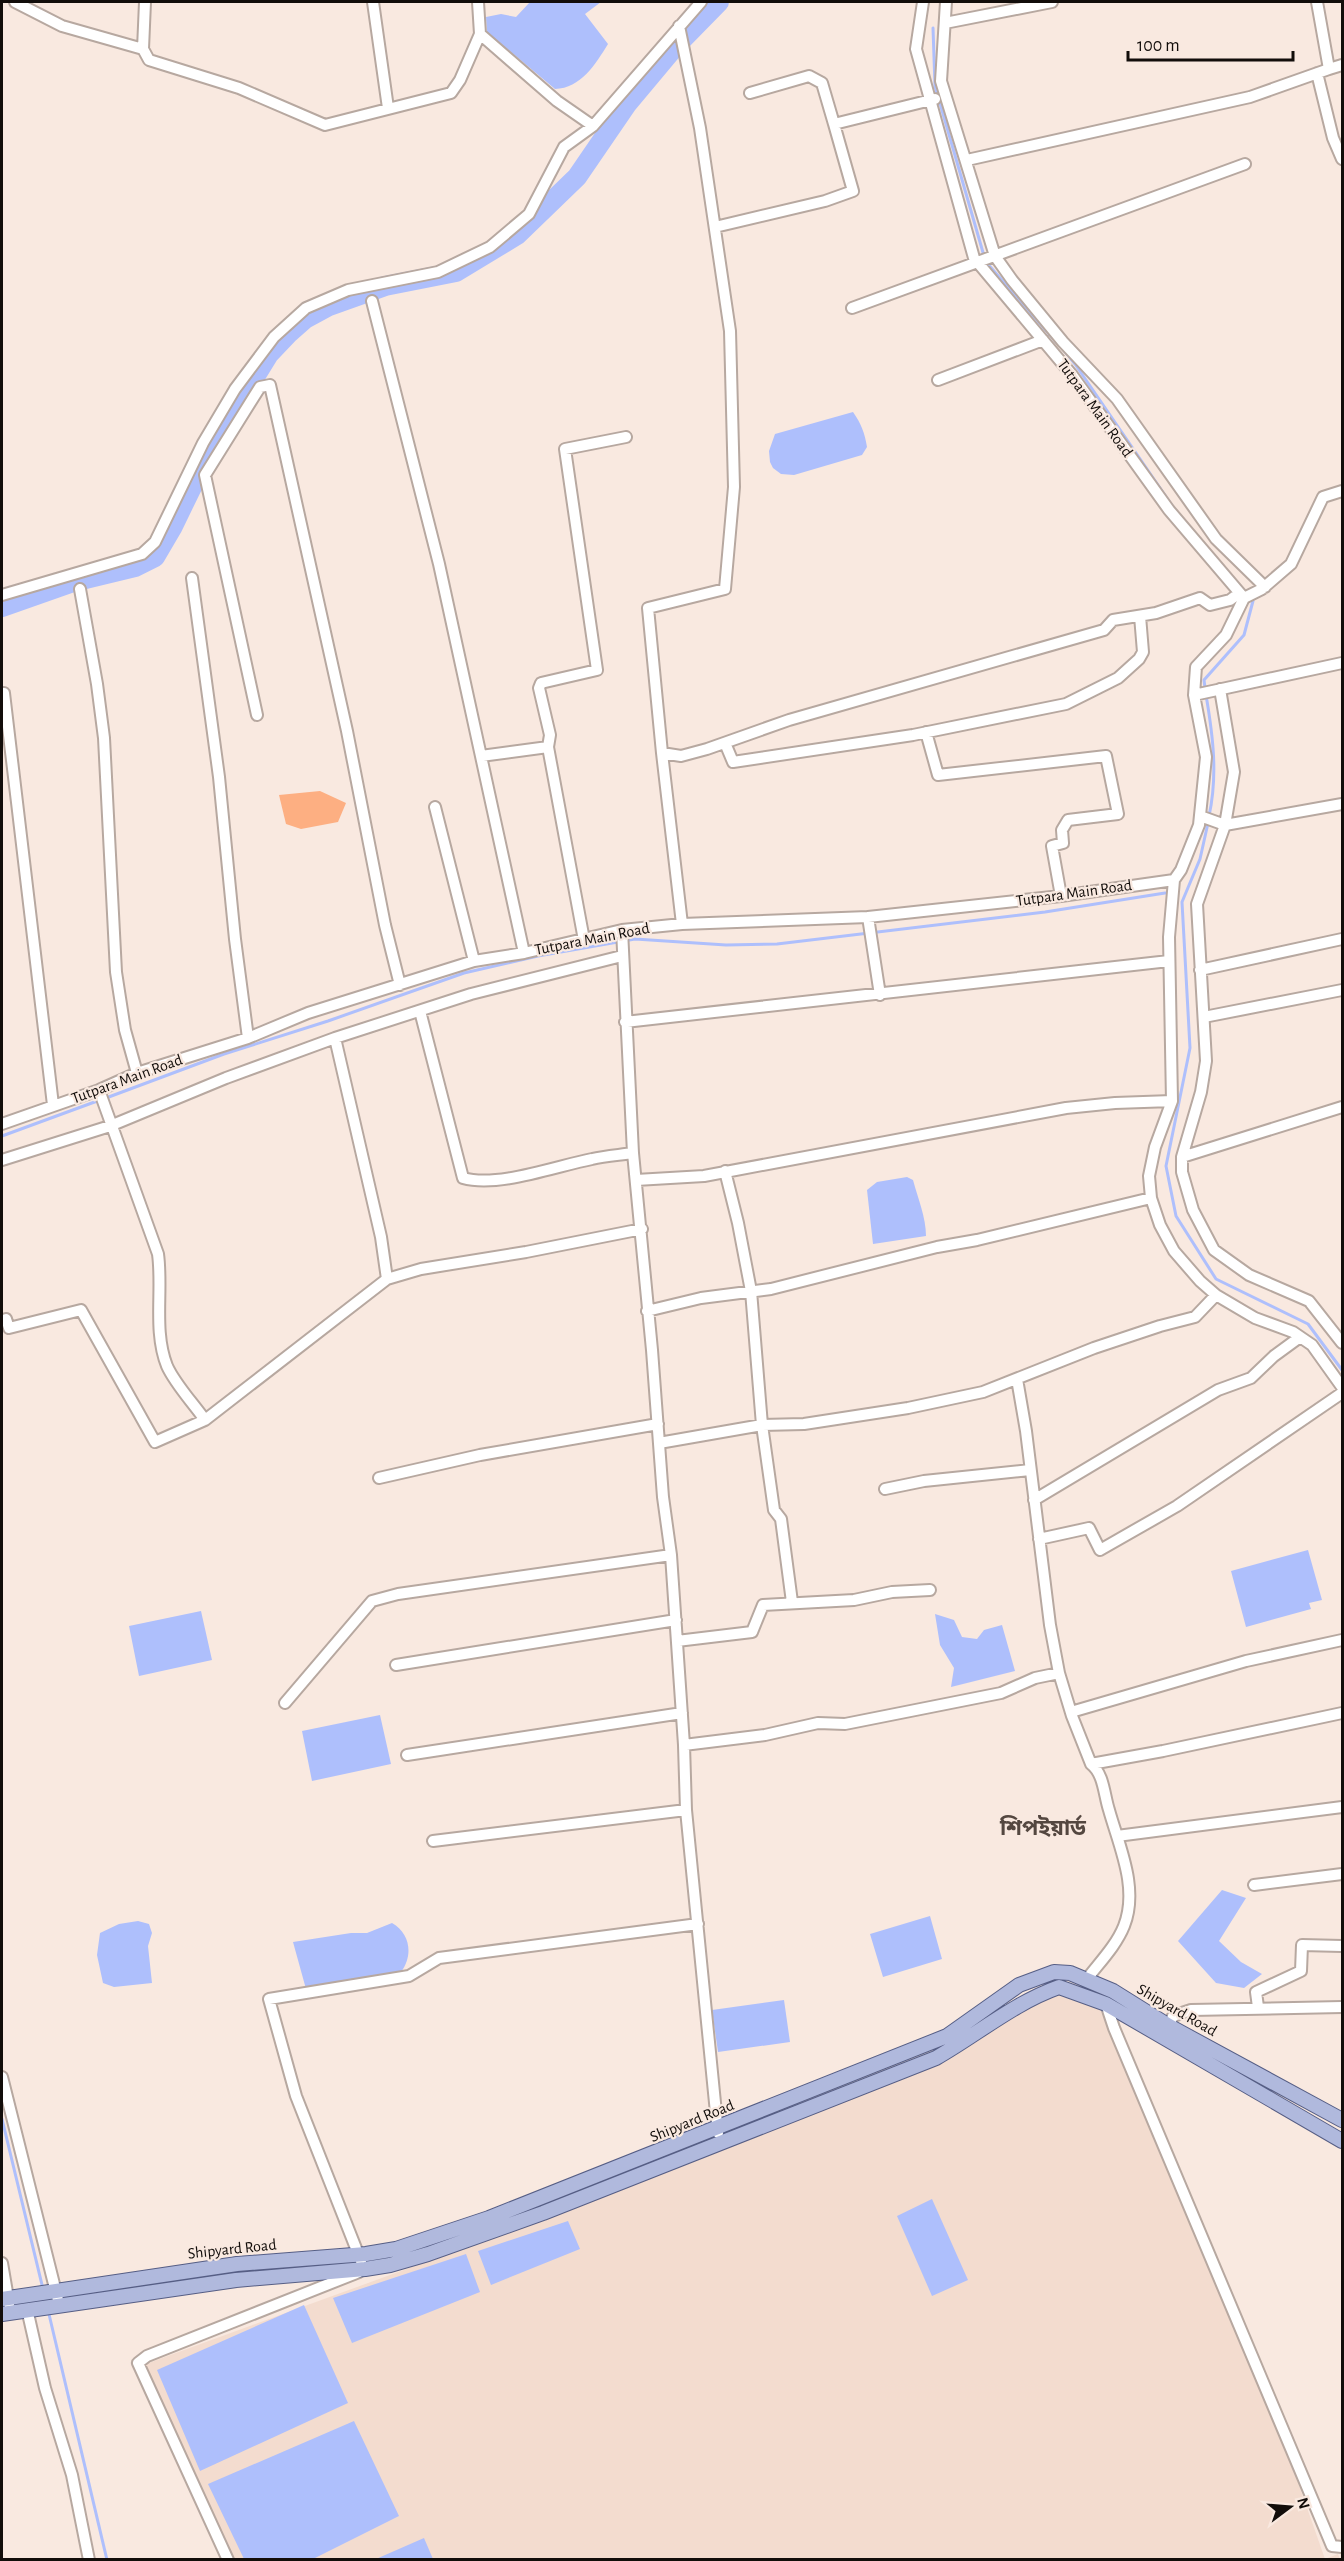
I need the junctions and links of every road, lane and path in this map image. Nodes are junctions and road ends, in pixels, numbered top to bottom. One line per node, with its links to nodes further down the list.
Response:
1 (15, 2): 13 (street)
2 (145, 2): 13 (street)
3 (373, 2): 20 (street)
4 (478, 2): 12 (street)
5 (701, 2): 11 (street)
6 (923, 2): 19 (street, Tutpara Main Road)
7 (946, 2): 10 (street)
8 (1052, 2): 10 (street)
9 (1317, 2): 15 (street)
10 (945, 23): 18 (street)
11 (679, 26): 22 (street); 26 (street)
12 (480, 34): 20 (street); 22 (street)
13 (143, 50): 20 (street)
14 (1342, 65): 15 (street)
15 (1329, 69): 16 (street)
16 (1317, 73): 23 (street); 24 (street)
17 (750, 93): 21 (street)
18 (944, 96): 19 (street); 24 (street)
19 (930, 100): 21 (street); 27 (street, Tutpara Main Road)
20 (388, 108)
21 (834, 124): 26 (street)
22 (593, 126): 37 (street)
23 (1342, 159)
24 (967, 160): 27 (street)
25 (1245, 164): 27 (street)
26 (715, 227): 48 (street)
27 (986, 259): 29 (street); 30 (street, Tutpara Main Road); 35 (street)
28 (372, 301): 49 (street)
29 (852, 308)
30 (1043, 340): 31 (street); 38 (street, Tutpara Main Road)
31 (938, 380)
32 (626, 437): 47 (street)
33 (1342, 491): 35 (street)
34 (192, 578): 72 (street)
35 (1264, 588): 38 (street)
36 (80, 589): 74 (street)
37 (2, 595)
38 (1241, 596): 39 (street); 43 (street)
39 (1140, 616): 45 (street); 46 (street)
40 (1342, 663): 41 (street)
41 (1218, 689): 43 (street); 53 (street)
42 (4, 693): 77 (street)
43 (1197, 694): 52 (street)
44 (256, 715): 66 (street)
45 (926, 732): 46 (street); 55 (street)
46 (725, 743): 48 (street)
47 (548, 747): 49 (street); 60 (street)
48 (662, 753): 57 (street)
49 (481, 756): 61 (street)
50 (1342, 804): 53 (street)
51 (435, 807): 63 (street)
52 (1205, 818): 53 (street); 54 (street)
53 (1225, 825): 65 (street)
54 (1174, 880): 55 (street, Tutpara Main Road); 64 (street)
55 (1061, 896): 56 (street, Tutpara Main Road)
56 (868, 917): 57 (street, Tutpara Main Road); 68 (street)
57 (682, 924): 58 (street, Tutpara Main Road)
58 (622, 930): 60 (street, Tutpara Main Road); 62 (street)
59 (1342, 939): 65 (street)
60 (584, 940): 61 (street, Tutpara Main Road)
61 (524, 953): 63 (street, Tutpara Main Road)
62 (622, 956): 69 (street); 71 (street)
63 (474, 961): 66 (street, Tutpara Main Road)
64 (1169, 961): 68 (street); 76 (street)
65 (1200, 970): 70 (street)
66 (400, 985): 72 (street, Tutpara Main Road)
67 (1342, 990): 70 (street)
68 (880, 995): 71 (street)
69 (420, 1011): 73 (street); 81 (street)
70 (1204, 1017): 82 (street)
71 (625, 1022): 81 (street)
72 (248, 1038): 74 (street, Tutpara Main Road)
73 (335, 1038): 80 (street); 88 (street)
74 (137, 1073): 75 (street, Tutpara Main Road)
75 (99, 1090): 77 (street, Tutpara Main Road); 80 (street)
76 (1172, 1101): 84 (street); 86 (street)
77 (53, 1105): 79 (street, Tutpara Main Road)
78 (1342, 1107): 82 (street)
79 (2, 1124)
80 (110, 1125): 83 (street); 98 (street)
81 (633, 1153): 85 (street)
82 (1182, 1157): 94 (street)
83 (2, 1160)
84 (725, 1171): 85 (street); 89 (street)
85 (636, 1180): 87 (street)
86 (1151, 1198): 89 (street); 90 (street)
87 (642, 1229): 88 (street); 91 (street)
88 (387, 1279): 98 (street)
89 (751, 1292): 91 (street); 100 (street)
90 (1216, 1295): 93 (street); 95 (street)
91 (647, 1311): 99 (street)
92 (2, 1321): 98 (street)
93 (1300, 1337): 96 (street); 105 (street)
94 (1342, 1343)
95 (1017, 1379): 100 (street); 102 (street)
96 (1342, 1387)
97 (1342, 1393): 106 (street)
98 (205, 1420)
99 (658, 1424): 101 (street); 103 (street)
100 (762, 1425): 101 (street); 109 (street)
101 (659, 1443): 107 (street)
102 (1030, 1470): 104 (street); 105 (street)
103 (379, 1478)
104 (885, 1489)
105 (1034, 1500): 106 (street)
106 (1039, 1539): 114 (street)
107 (671, 1555): 110 (street); 115 (street)
108 (930, 1590): 109 (street)
109 (792, 1602): 112 (street)
110 (676, 1620): 112 (street); 113 (street)
111 (1342, 1640): 116 (street)
112 (677, 1641): 117 (street)
113 (396, 1665)
114 (1059, 1673): 116 (street); 119 (street)
115 (285, 1703)
116 (1071, 1712): 121 (street)
117 (682, 1713): 119 (street); 120 (street)
118 (1342, 1713): 121 (street)
119 (684, 1745): 123 (street)
120 (407, 1755)
121 (1091, 1764): 124 (street)
122 (1342, 1807): 124 (street)
123 (686, 1810): 125 (street); 128 (street)
124 (1117, 1836): 130 (street)
125 (433, 1841)
126 (1342, 1874): 127 (street)
127 (1254, 1885)
128 (698, 1924): 137 (street); 139 (street)
129 (1342, 1946): 132 (street)
130 (1087, 1979): 134 (main road, Shipyard Road); 137 (main road, Shipyard Road)
131 (1106, 2004): 137 (main road, Shipyard Road); 138 (main road); 146 (street)
132 (1258, 2007): 133 (street); 134 (street)
133 (1342, 2007)
134 (1169, 2026): 136 (main road, Shipyard Road)
135 (2, 2077): 142 (street)
136 (1342, 2120)
137 (719, 2136): 139 (main road, Shipyard Road); 141 (main road, Shipyard Road)
138 (1342, 2141)
139 (357, 2254): 141 (street); 142 (main road, Shipyard Road)
140 (2, 2263): 144 (street)
141 (365, 2269): 143 (main road, Shipyard Road); 148 (street)
142 (57, 2289): 143 (street); 144 (main road, Shipyard Road)
143 (59, 2304): 145 (main road, Shipyard Road)
144 (5, 2305): 145 (main road, Shipyard Road)
145 (27, 2309): 147 (street)
146 (1342, 2547)
147 (89, 2559)
148 (228, 2559)

